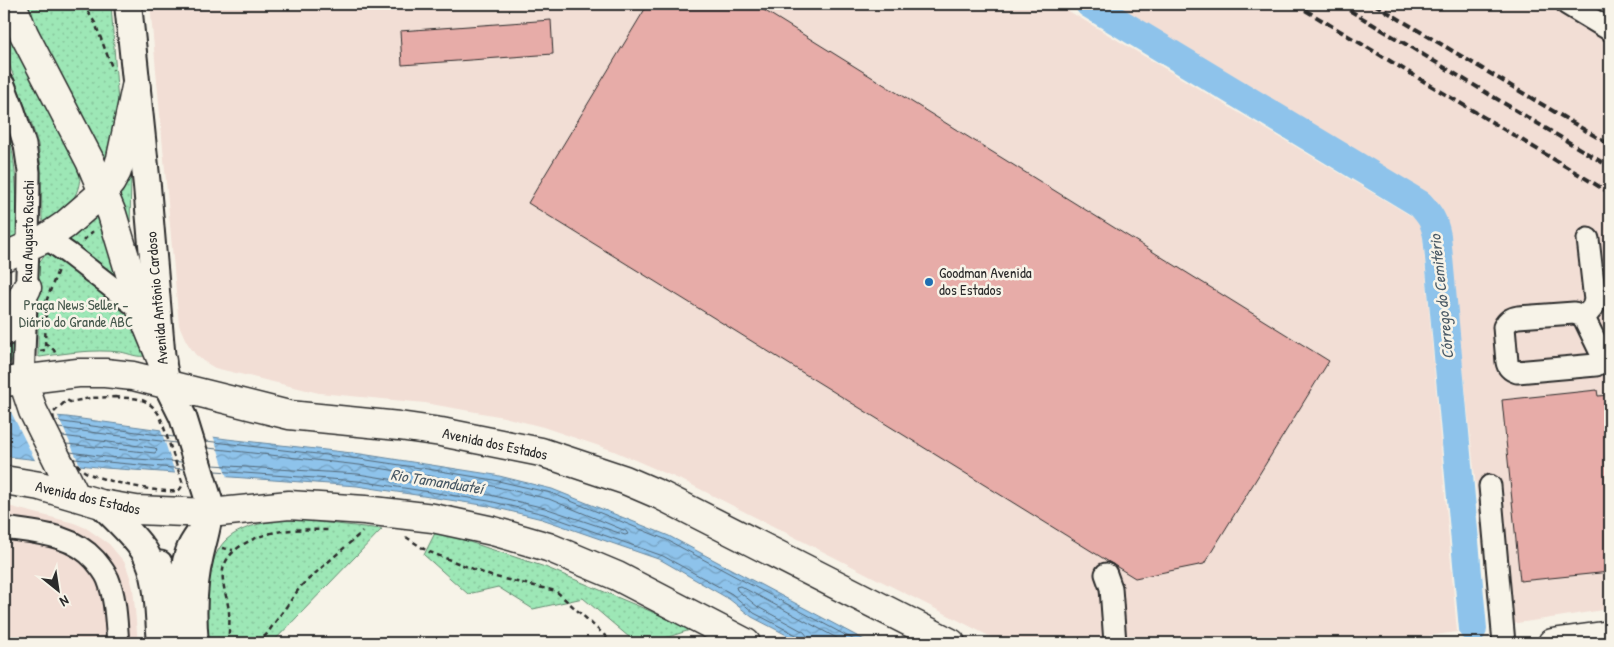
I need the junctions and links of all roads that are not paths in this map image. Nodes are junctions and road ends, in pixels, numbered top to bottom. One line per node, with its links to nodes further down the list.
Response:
1 (12, 4): 7 (highway)
2 (128, 4): 6 (main road, Avenida Antônio Cardoso)
3 (1567, 4): 4 (street)
4 (1610, 30)
5 (4, 85): 9 (street, Rua Augusto Ruschi)
6 (136, 87): 7 (highway); 16 (main road, Avenida Antônio Cardoso)
7 (107, 203): 9 (highway); 12 (highway)
8 (1588, 238): 13 (street)
9 (37, 243): 10 (highway); 11 (street, Rua Augusto Ruschi); 12 (street)
10 (4, 257)
11 (27, 288): 14 (highway); 17 (street, Rua Augusto Ruschi)
12 (141, 310): 16 (highway)
13 (1584, 318): 15 (street); 15 (street)
14 (4, 332)
15 (1607, 362)
16 (164, 373): 17 (highway, Avenida dos Estados); 22 (main road, Avenida Antônio Cardoso); 31 (highway, Avenida dos Estados)
17 (13, 381): 20 (highway)
18 (4, 480): 20 (highway, Avenida dos Estados)
19 (1490, 486): 34 (street)
20 (75, 495): 21 (highway, Avenida dos Estados)
21 (101, 504): 22 (highway, Avenida dos Estados); 24 (street); 27 (main road)
22 (210, 513): 24 (street); 29 (main road, Avenida Antônio Cardoso); 30 (highway, Avenida dos Estados)
23 (4, 528): 26 (street)
24 (178, 620): 28 (street)
25 (1610, 635): 35 (highway)
26 (118, 643)
27 (160, 643)
28 (181, 643)
29 (195, 643)
30 (746, 643)
31 (952, 643)
32 (1108, 643): 33 (street)
33 (1115, 643)
34 (1504, 643)
35 (1552, 643)

